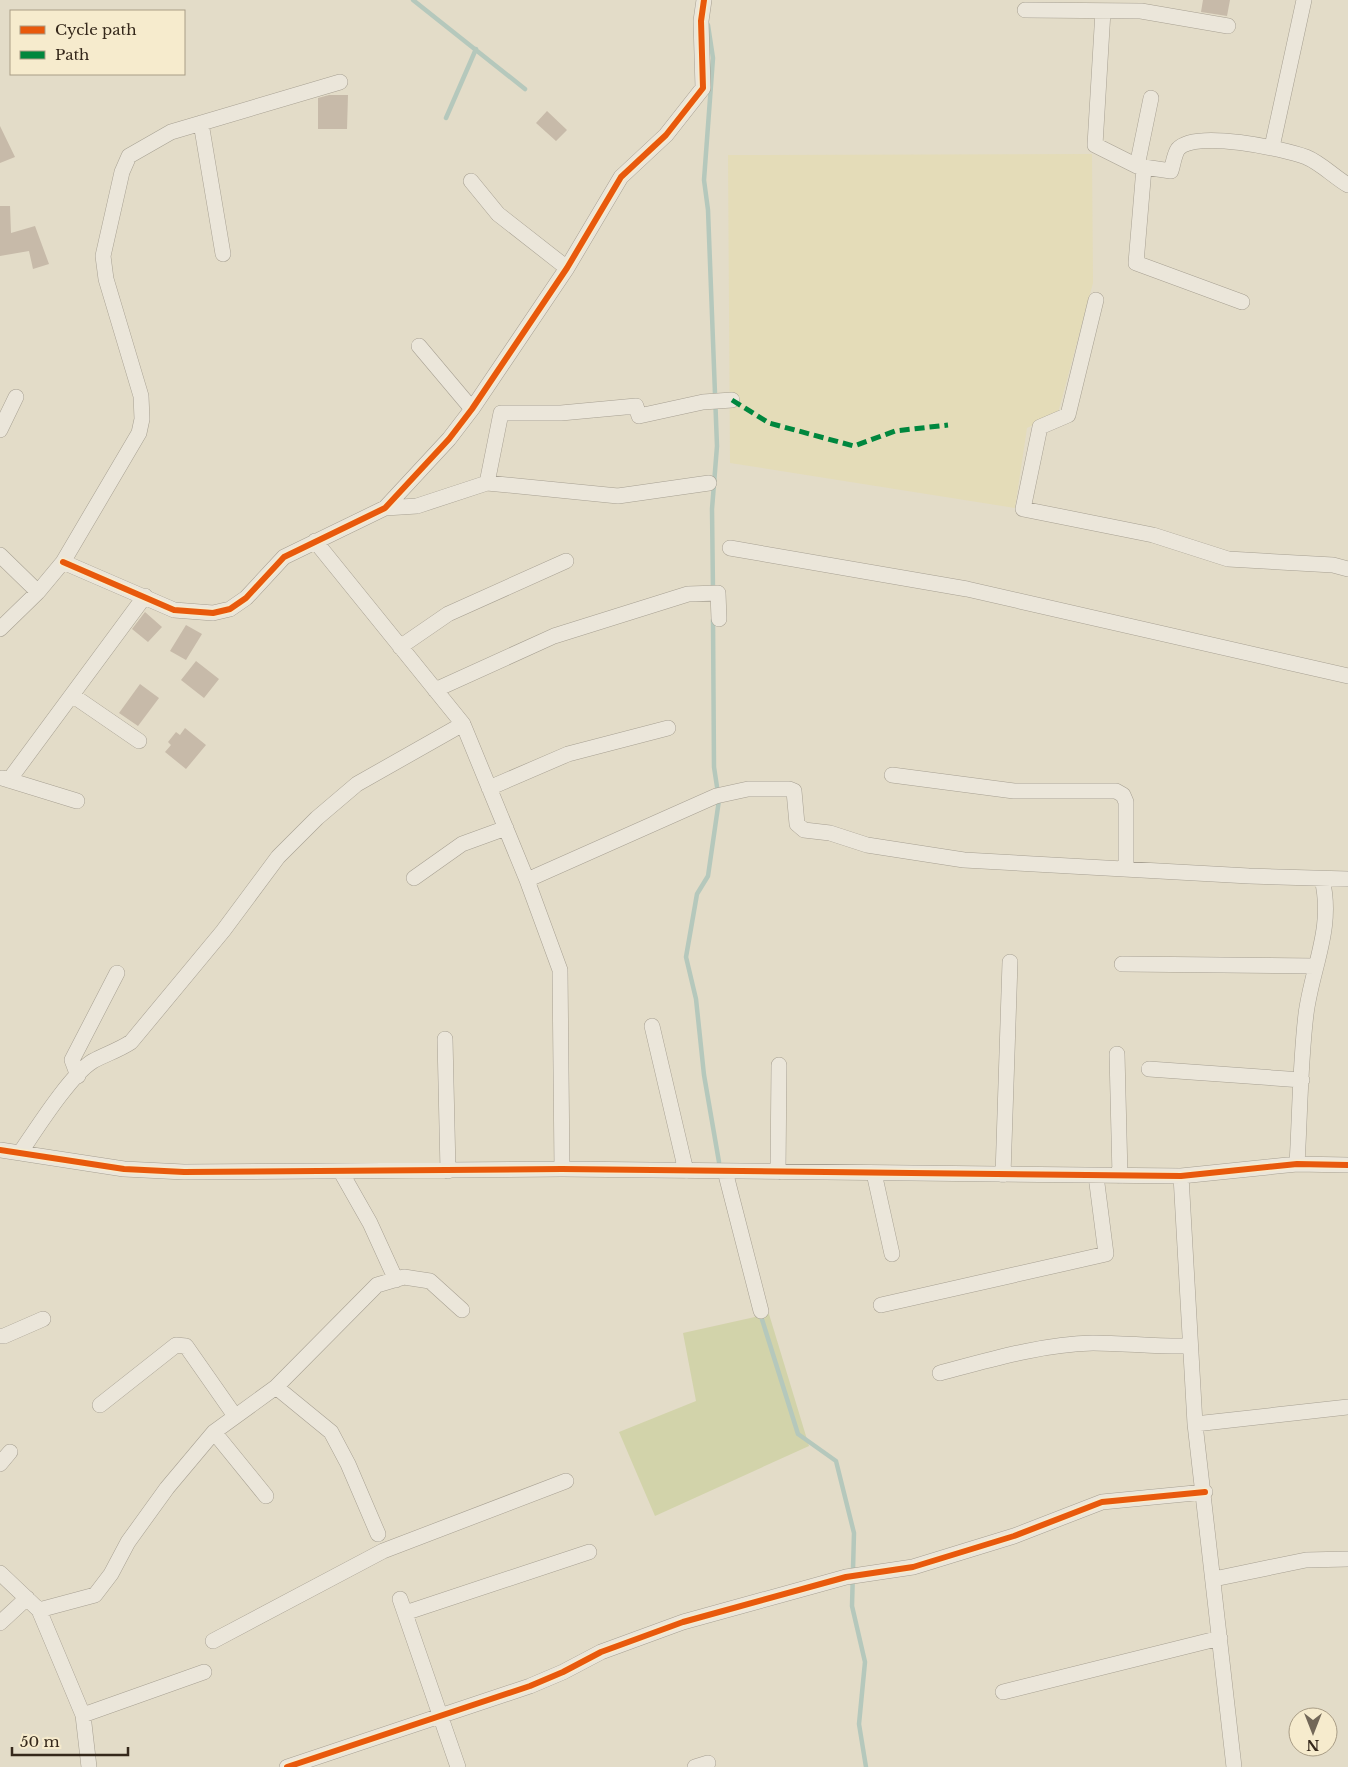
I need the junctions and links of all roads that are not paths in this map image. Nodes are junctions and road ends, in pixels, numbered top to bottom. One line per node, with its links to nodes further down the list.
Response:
1 (704, 0): 14 (street)
2 (1304, 0): 9 (street)
3 (1025, 10): 4 (street)
4 (1103, 11): 5 (street); 10 (street)
5 (1228, 26)
6 (340, 82): 8 (street)
7 (1151, 98): 10 (street)
8 (201, 123): 13 (street); 29 (street)
9 (1272, 147): 10 (street); 12 (street)
10 (1140, 167): 16 (street)
11 (471, 181): 14 (street)
12 (1348, 185)
13 (224, 254)
14 (567, 268): 20 (street)
15 (1096, 300): 30 (street)
16 (1242, 302)
17 (419, 346): 20 (street)
18 (16, 397): 21 (street)
19 (721, 400): 22 (street)
20 (472, 409): 24 (street)
21 (0, 430)
22 (487, 483): 23 (street); 24 (street)
23 (708, 483)
24 (385, 508): 25 (street)
25 (315, 541): 32 (street); 35 (street)
26 (730, 548): 36 (street)
27 (0, 555): 31 (street)
28 (566, 561): 35 (street)
29 (63, 562): 31 (street); 32 (street)
30 (1348, 570)
31 (38, 592): 34 (street)
32 (145, 596): 38 (street)
33 (719, 619): 37 (street)
34 (0, 629)
35 (400, 647): 37 (street)
36 (1348, 676)
37 (435, 690): 39 (street)
38 (72, 695): 41 (street); 43 (street)
39 (462, 724): 44 (street); 61 (street)
40 (668, 728): 44 (street)
41 (140, 741)
42 (892, 775): 47 (street)
43 (5, 778): 45 (street)
44 (489, 788): 46 (street)
45 (77, 801)
46 (506, 828): 48 (street); 51 (street)
47 (1126, 869): 49 (street); 51 (street)
48 (414, 878)
49 (1322, 879): 50 (street); 54 (street)
50 (1348, 879)
51 (527, 880): 67 (street)
52 (1010, 962): 74 (street)
53 (1122, 964): 54 (street)
54 (1315, 966): 62 (street)
55 (117, 973): 61 (street)
56 (652, 1026): 69 (street)
57 (446, 1039): 68 (street)
58 (1117, 1054): 76 (street)
59 (779, 1065): 72 (street)
60 (1149, 1069): 62 (street)
61 (78, 1076): 64 (street)
62 (1302, 1080): 65 (street)
63 (0, 1150): 64 (street)
64 (20, 1153): 71 (street)
65 (1297, 1164): 66 (street); 77 (street)
66 (1348, 1165)
67 (562, 1169): 68 (street); 69 (street)
68 (448, 1171): 71 (street)
69 (686, 1171): 70 (street)
70 (725, 1171): 72 (street); 82 (street)
71 (341, 1172): 79 (street)
72 (778, 1172): 73 (street)
73 (874, 1173): 74 (street); 78 (street)
74 (1003, 1175): 75 (street)
75 (1096, 1176): 76 (street); 80 (street)
76 (1120, 1176): 77 (street)
77 (1181, 1176): 85 (street)
78 (892, 1254)
79 (396, 1280): 81 (street); 87 (street)
80 (881, 1305)
81 (462, 1310)
82 (761, 1311)
83 (42, 1319): 84 (street)
84 (0, 1336)
85 (1189, 1346): 86 (street); 91 (street)
86 (940, 1373)
87 (276, 1387): 90 (street); 98 (street)
88 (100, 1406): 90 (street)
89 (1348, 1408): 91 (street)
90 (235, 1416): 92 (street)
91 (1195, 1424): 96 (street)
92 (214, 1432): 97 (street); 105 (street)
93 (10, 1452): 94 (street)
94 (0, 1464)
95 (566, 1481): 109 (street)
96 (1204, 1492): 102 (street); 113 (street)
97 (266, 1496)
98 (378, 1534)
99 (589, 1552): 106 (street)
100 (1348, 1559): 102 (street)
101 (0, 1572): 103 (street)
102 (1214, 1579): 108 (street)
103 (27, 1598): 105 (street); 107 (street)
104 (400, 1599): 106 (street)
105 (39, 1610): 112 (street)
106 (405, 1613): 113 (street)
107 (0, 1623)
108 (1220, 1638): 111 (street); 117 (street)
109 (213, 1641)
110 (204, 1672): 112 (street)
111 (1003, 1692)
112 (83, 1714): 114 (street)
113 (440, 1715): 115 (street); 116 (street)
114 (89, 1767)
115 (288, 1767)
116 (458, 1767)
117 (1234, 1767)

